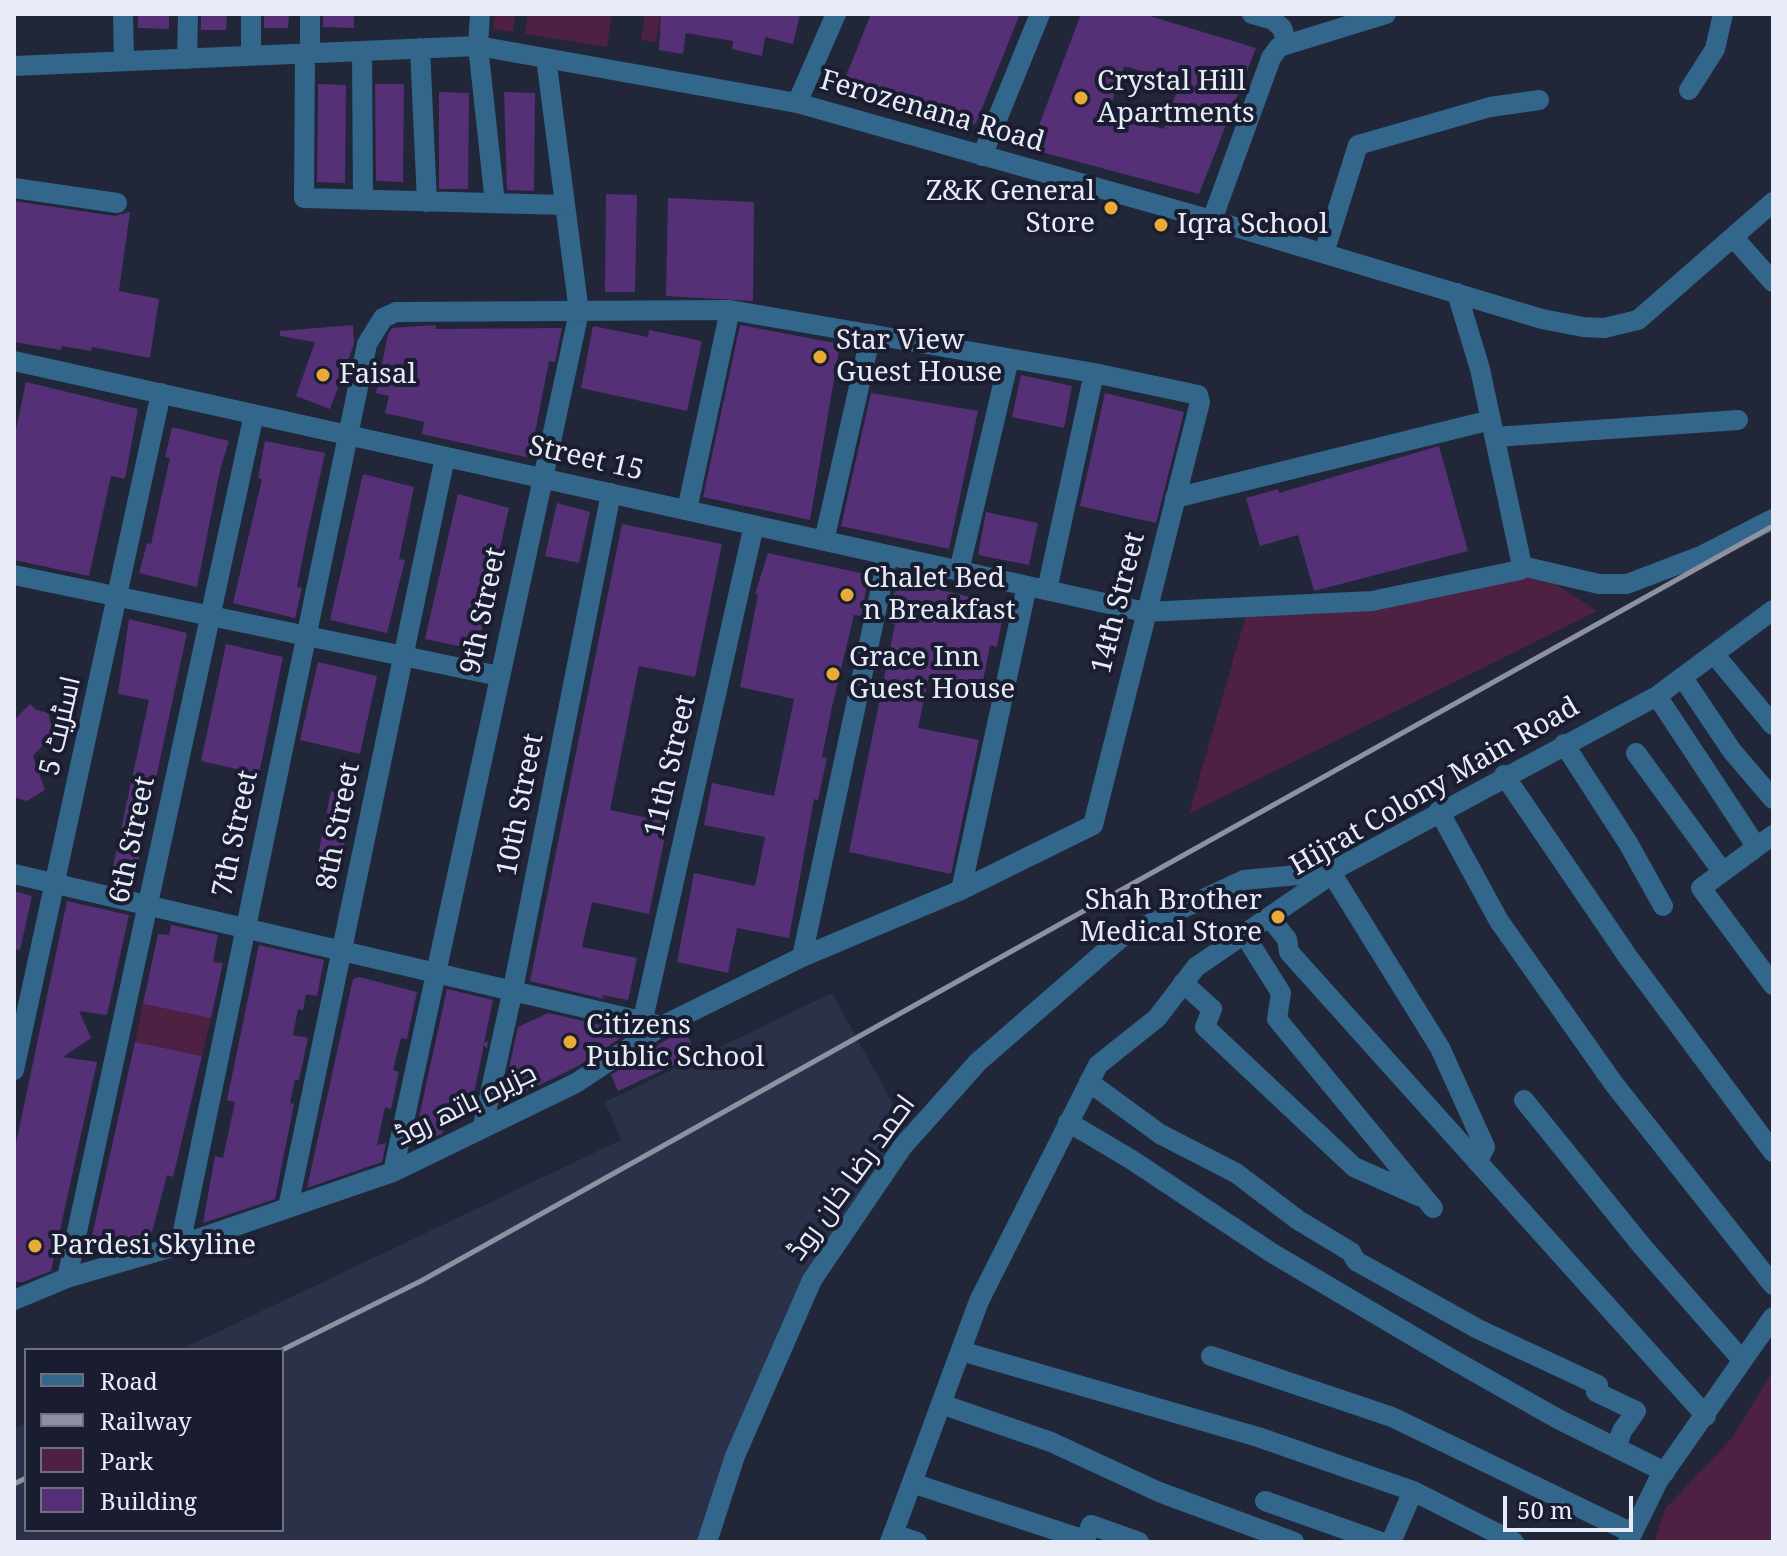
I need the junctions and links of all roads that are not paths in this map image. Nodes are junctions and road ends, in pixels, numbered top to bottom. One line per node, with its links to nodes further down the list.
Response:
1 (123, 14): 19 (street)
2 (188, 14): 18 (street)
3 (251, 14): 16 (street)
4 (310, 14): 15 (street)
5 (480, 14): 12 (street)
6 (836, 14): 23 (street)
7 (1040, 14): 24 (street)
8 (1252, 14): 11 (street)
9 (1386, 14): 11 (street)
10 (1723, 14): 21 (street)
11 (1287, 43): 32 (street)
12 (478, 46): 13 (street, Ferozenana Road); 17 (street, Ferozenana Road); 29 (street)
13 (420, 48): 14 (street, Ferozenana Road); 27 (street)
14 (362, 51): 15 (street, Ferozenana Road); 26 (street)
15 (308, 53): 16 (street, Ferozenana Road); 26 (street)
16 (251, 55): 18 (street, Ferozenana Road)
17 (546, 58): 23 (street, Ferozenana Road); 30 (street, 9th Street)
18 (187, 59): 19 (street, Ferozenana Road)
19 (124, 61): 20 (street, Ferozenana Road)
20 (14, 66)
21 (1689, 90)
22 (1539, 100): 34 (street)
23 (797, 103): 24 (street, Ferozenana Road)
24 (982, 156): 32 (street, Ferozenana Road)
25 (14, 188): 28 (street)
26 (363, 200): 27 (street)
27 (427, 202): 29 (street)
28 (117, 203)
29 (495, 203): 30 (street)
30 (565, 205): 38 (street, 9th Street)
31 (1770, 210): 33 (street, Ferozenana Road)
32 (1212, 220): 34 (street, Ferozenana Road)
33 (1733, 237): 35 (street); 36 (street, Ferozenana Road)
34 (1324, 253): 36 (street, Ferozenana Road)
35 (1773, 282)
36 (1457, 293): 46 (street)
37 (730, 310): 38 (street); 39 (street); 52 (street)
38 (579, 312): 47 (street, 7th Street); 49 (street, 9th Street)
39 (871, 334): 40 (street); 55 (street)
40 (1009, 359): 42 (street); 58 (street)
41 (14, 361): 43 (street, Street 15)
42 (1094, 373): 51 (street, 14th Street); 60 (street)
43 (161, 393): 44 (street, Street 15); 61 (street, اسٹریٹ 5)
44 (254, 414): 47 (street, Street 15); 63 (street, 6th Street)
45 (1738, 420): 46 (street)
46 (1493, 429): 51 (street); 57 (street)
47 (347, 435): 48 (street, Street 15); 65 (street, 7th Street)
48 (445, 457): 49 (street, Street 15); 67 (street, 8th Street)
49 (541, 478): 50 (street, Street 15); 68 (street, 9th Street)
50 (611, 493): 52 (street, Street 15); 94 (street, 10th Street)
51 (1175, 498): 62 (street, 14th Street)
52 (687, 510): 54 (street, Street 15)
53 (1773, 519): 57 (street)
54 (754, 525): 55 (street, Street 15); 95 (street, 11th Street)
55 (824, 541): 56 (street, Street 15)
56 (888, 555): 58 (street, Street 15); 90 (street)
57 (1522, 566): 62 (street, Street 15)
58 (959, 571): 60 (street, Street 15)
59 (14, 575): 61 (street)
60 (1037, 588): 62 (street, Street 15); 83 (street)
61 (118, 597): 63 (street); 82 (street, اسٹریٹ 5)
62 (1145, 612): 77 (street, 14th Street)
63 (210, 616): 65 (street); 84 (street, 6th Street)
64 (1769, 620): 66 (street, Hijrat Colony Main Road)
65 (306, 636): 67 (street); 87 (street, 7th Street)
66 (1714, 654): 69 (street, Hijrat Colony Main Road); 71 (street)
67 (402, 655): 68 (street); 89 (street, 8th Street)
68 (499, 676): 91 (street, 9th Street)
69 (1683, 678): 70 (street, Hijrat Colony Main Road); 75 (street)
70 (1657, 696): 72 (street, Hijrat Colony Main Road); 78 (street)
71 (1773, 725)
72 (1564, 744): 74 (street, Hijrat Colony Main Road); 85 (street)
73 (1636, 753): 79 (street)
74 (1504, 775): 76 (street, Hijrat Colony Main Road); 101 (street)
75 (1773, 799)
76 (1439, 811): 80 (street, Hijrat Colony Main Road); 107 (street)
77 (1093, 825): 83 (street, جزیرہ باتھ روڈ)
78 (1765, 840): 79 (street)
79 (1722, 871): 93 (street)
80 (1331, 873): 86 (street, Hijrat Colony Main Road); 102 (street); 122 (street, احمد رضا خان روڈ)
81 (14, 874): 82 (street)
82 (54, 883): 84 (street); 96 (street, اسٹریٹ 5)
83 (961, 890): 90 (street, جزیرہ باتھ روڈ)
84 (148, 905): 87 (street); 106 (street, 6th Street)
85 (1663, 906)
86 (1269, 917): 88 (street, Hijrat Colony Main Road); 102 (street)
87 (245, 927): 89 (street); 105 (street, 7th Street)
88 (1244, 934): 92 (street, Hijrat Colony Main Road); 92 (street)
89 (342, 950): 91 (street); 104 (street, 8th Street)
90 (802, 957): 95 (street, جزیرہ باتھ روڈ)
91 (437, 971): 94 (street); 103 (street, 9th Street)
92 (1183, 983): 97 (street, Hijrat Colony Main Road)
93 (1773, 985)
94 (513, 989): 95 (street); 100 (street, 10th Street)
95 (653, 1022): 100 (street, جزیرہ باتھ روڈ)
96 (14, 1070)
97 (1089, 1082): 99 (street, Hijrat Colony Main Road); 115 (street)
98 (1524, 1100): 112 (street)
99 (1068, 1122): 110 (street, Hijrat Colony Main Road); 115 (street)
100 (483, 1126): 103 (street, جزیرہ باتھ روڈ)
101 (1773, 1152)
102 (1477, 1162): 114 (street)
103 (393, 1172): 104 (street, جزیرہ باتھ روڈ)
104 (288, 1207): 105 (street, جزیرہ باتھ روڈ)
105 (180, 1245): 106 (street, جزیرہ باتھ روڈ)
106 (67, 1278): 108 (street, جزیرہ باتھ روڈ)
107 (1773, 1285)
108 (14, 1300)
109 (1773, 1317): 112 (street)
110 (961, 1351): 113 (street, Hijrat Colony Main Road); 118 (street)
111 (1211, 1356): 120 (street)
112 (1742, 1360): 114 (street)
113 (941, 1404): 117 (street, Hijrat Colony Main Road); 125 (street)
114 (1706, 1416): 116 (street)
115 (1616, 1448): 116 (street)
116 (1665, 1472): 120 (street)
117 (912, 1483): 121 (street, Hijrat Colony Main Road); 124 (street)
118 (1413, 1491): 127 (street); 128 (street)
119 (1265, 1501): 126 (street)
120 (1630, 1537)
121 (891, 1538): 123 (street)
122 (707, 1542)
123 (917, 1542)
124 (1139, 1542)
125 (1294, 1542)
126 (1381, 1542)
127 (1391, 1542)
128 (1514, 1542)

